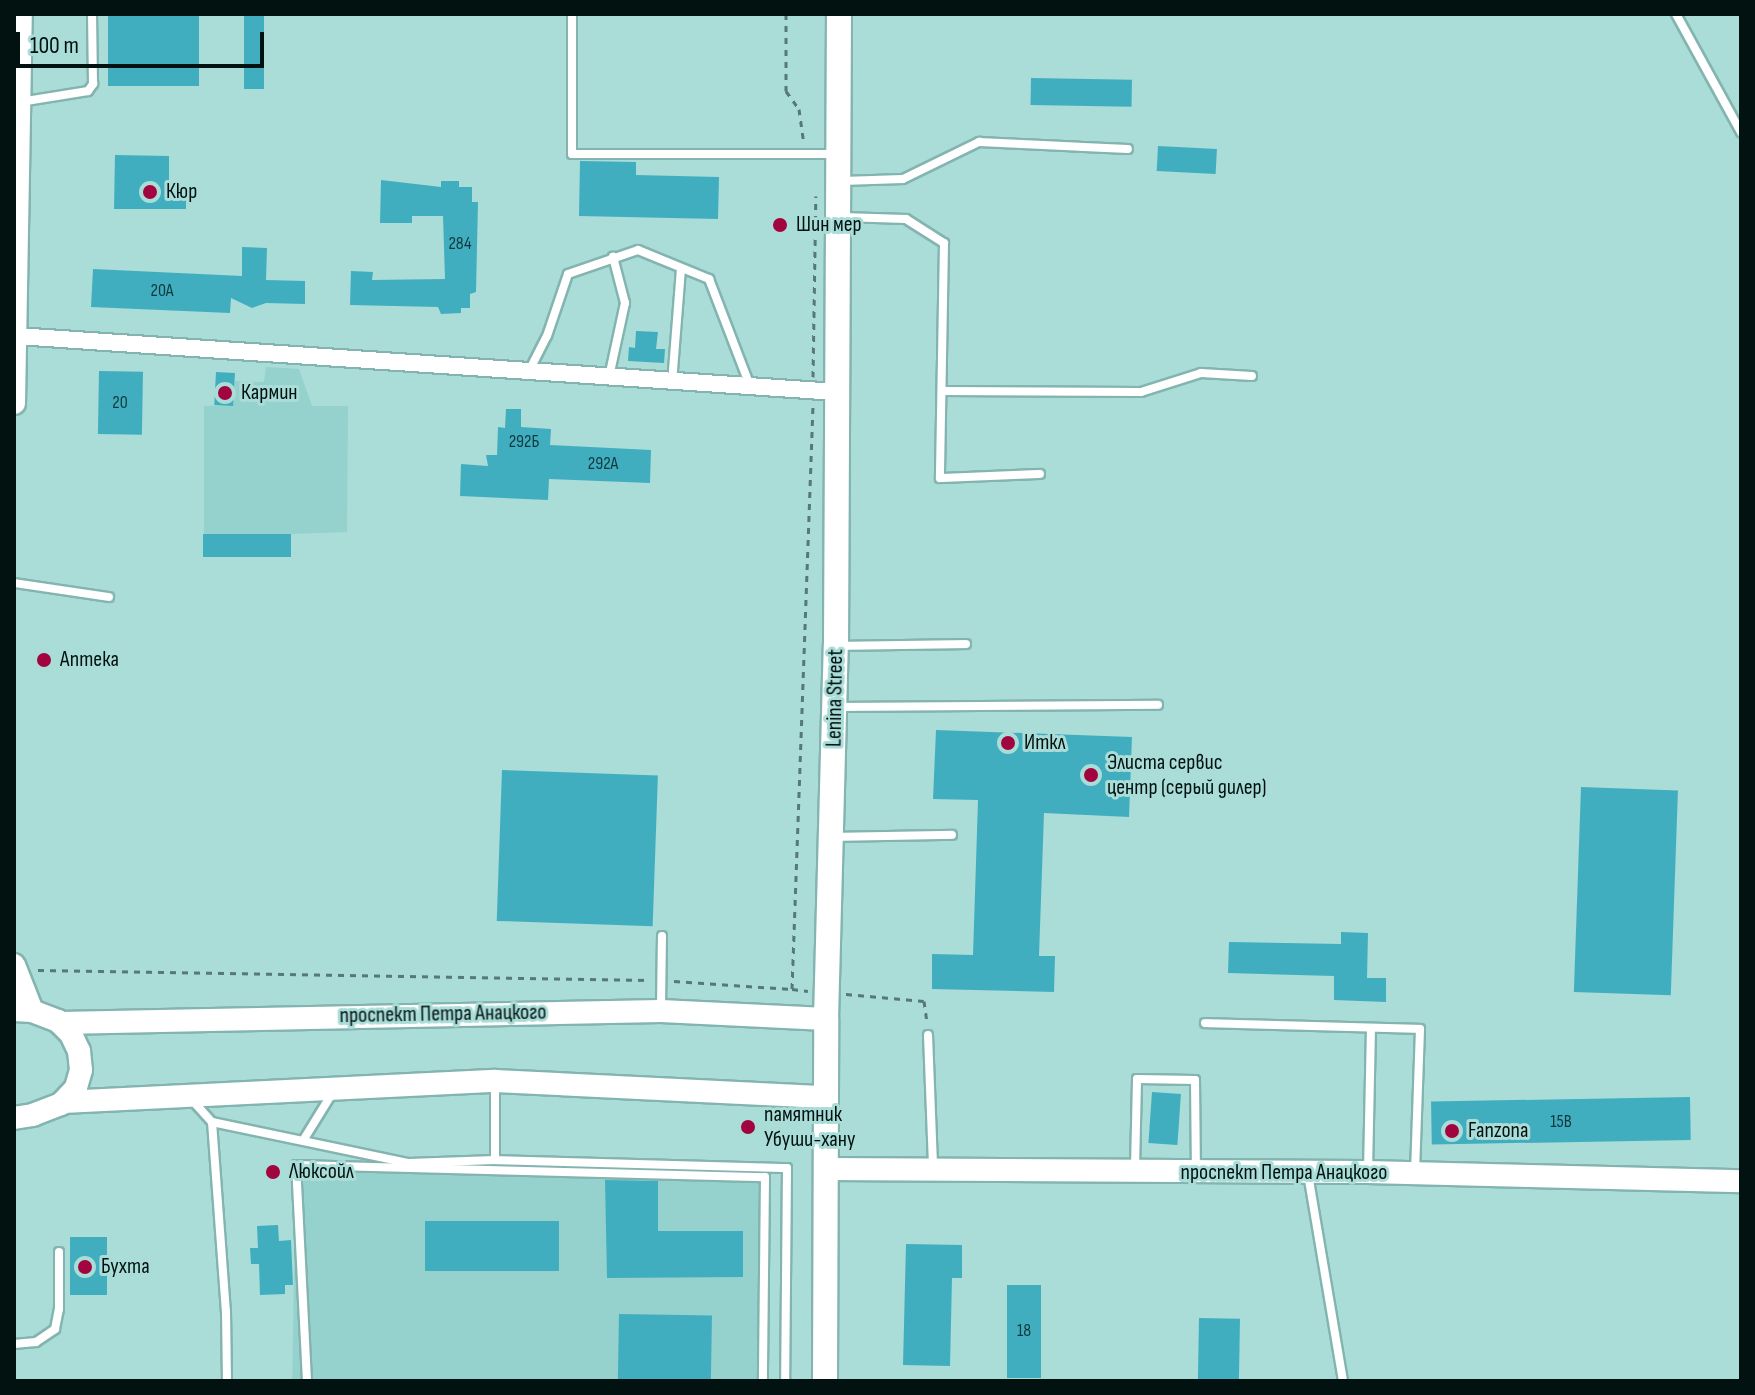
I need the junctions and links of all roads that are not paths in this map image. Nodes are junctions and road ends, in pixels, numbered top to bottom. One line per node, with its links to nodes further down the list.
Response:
1 (21, 14): 6 (main road)
2 (92, 14): 6 (lane)
3 (572, 14): 9 (lane)
4 (839, 14): 9 (main road, Lenina Street)
5 (1676, 14): 7 (lane)
6 (20, 103): 14 (main road)
7 (1741, 132)
8 (1128, 149): 10 (lane)
9 (838, 154): 10 (main road, Lenina Street)
10 (827, 186): 11 (main road, Lenina Street)
11 (838, 217): 20 (lane); 21 (main road, Lenina Street)
12 (613, 257): 13 (lane); 15 (lane); 17 (lane)
13 (681, 269): 18 (lane); 19 (lane)
14 (17, 336): 15 (street); 22 (main road)
15 (527, 374): 17 (street)
16 (1252, 376): 20 (lane)
17 (609, 379): 18 (street)
18 (672, 383): 19 (street)
19 (750, 387): 21 (street)
20 (942, 391): 23 (lane)
21 (825, 392): 27 (main road, Lenina Street)
22 (14, 403)
23 (1040, 474)
24 (14, 583): 25 (lane)
25 (109, 597)
26 (966, 644): 27 (lane)
27 (836, 646): 29 (main road, Lenina Street)
28 (1158, 705): 29 (lane)
29 (835, 707): 31 (main road, Lenina Street)
30 (952, 835): 31 (lane)
31 (832, 837): 36 (main road, Lenina Street)
32 (662, 936): 35 (lane)
33 (15, 967): 34 (main road)
34 (23, 1010): 37 (main road)
35 (661, 1011): 36 (main road, проспект Петра Анацкого); 37 (main road, проспект Петра Анацкого)
36 (826, 1019): 44 (main road, Lenina Street)
37 (60, 1023): 45 (main road)
38 (1205, 1023): 39 (lane)
39 (1371, 1028): 53 (lane); 57 (lane)
40 (928, 1035): 52 (lane)
41 (495, 1081): 42 (main road); 44 (main road); 50 (lane)
42 (336, 1087): 43 (main road); 48 (lane)
43 (187, 1094): 45 (main road); 47 (lane)
44 (825, 1097): 51 (main road, Lenina Street)
45 (63, 1102): 46 (main road)
46 (21, 1117): 49 (main road)
47 (212, 1122): 48 (lane); 61 (lane)
48 (304, 1139): 50 (lane)
49 (14, 1140)
50 (495, 1160): 64 (lane)
51 (826, 1169): 52 (main road, проспект Петра Анацкого); 65 (main road, Lenina Street)
52 (933, 1170): 54 (main road, проспект Петра Анацкого)
53 (1368, 1172): 56 (main road, проспект Петра Анацкого); 57 (main road, проспект Петра Анацкого)
54 (1135, 1173): 55 (main road, проспект Петра Анацкого); 55 (lane)
55 (1196, 1173): 56 (main road, проспект Петра Анацкого)
56 (1308, 1173): 66 (lane)
57 (1414, 1175): 58 (main road, проспект Петра Анацкого)
58 (1741, 1181)
59 (59, 1252): 60 (lane)
60 (14, 1344)
61 (227, 1381)
62 (307, 1381): 63 (lane)
63 (763, 1381)
64 (785, 1381)
65 (825, 1381)
66 (1343, 1381)

